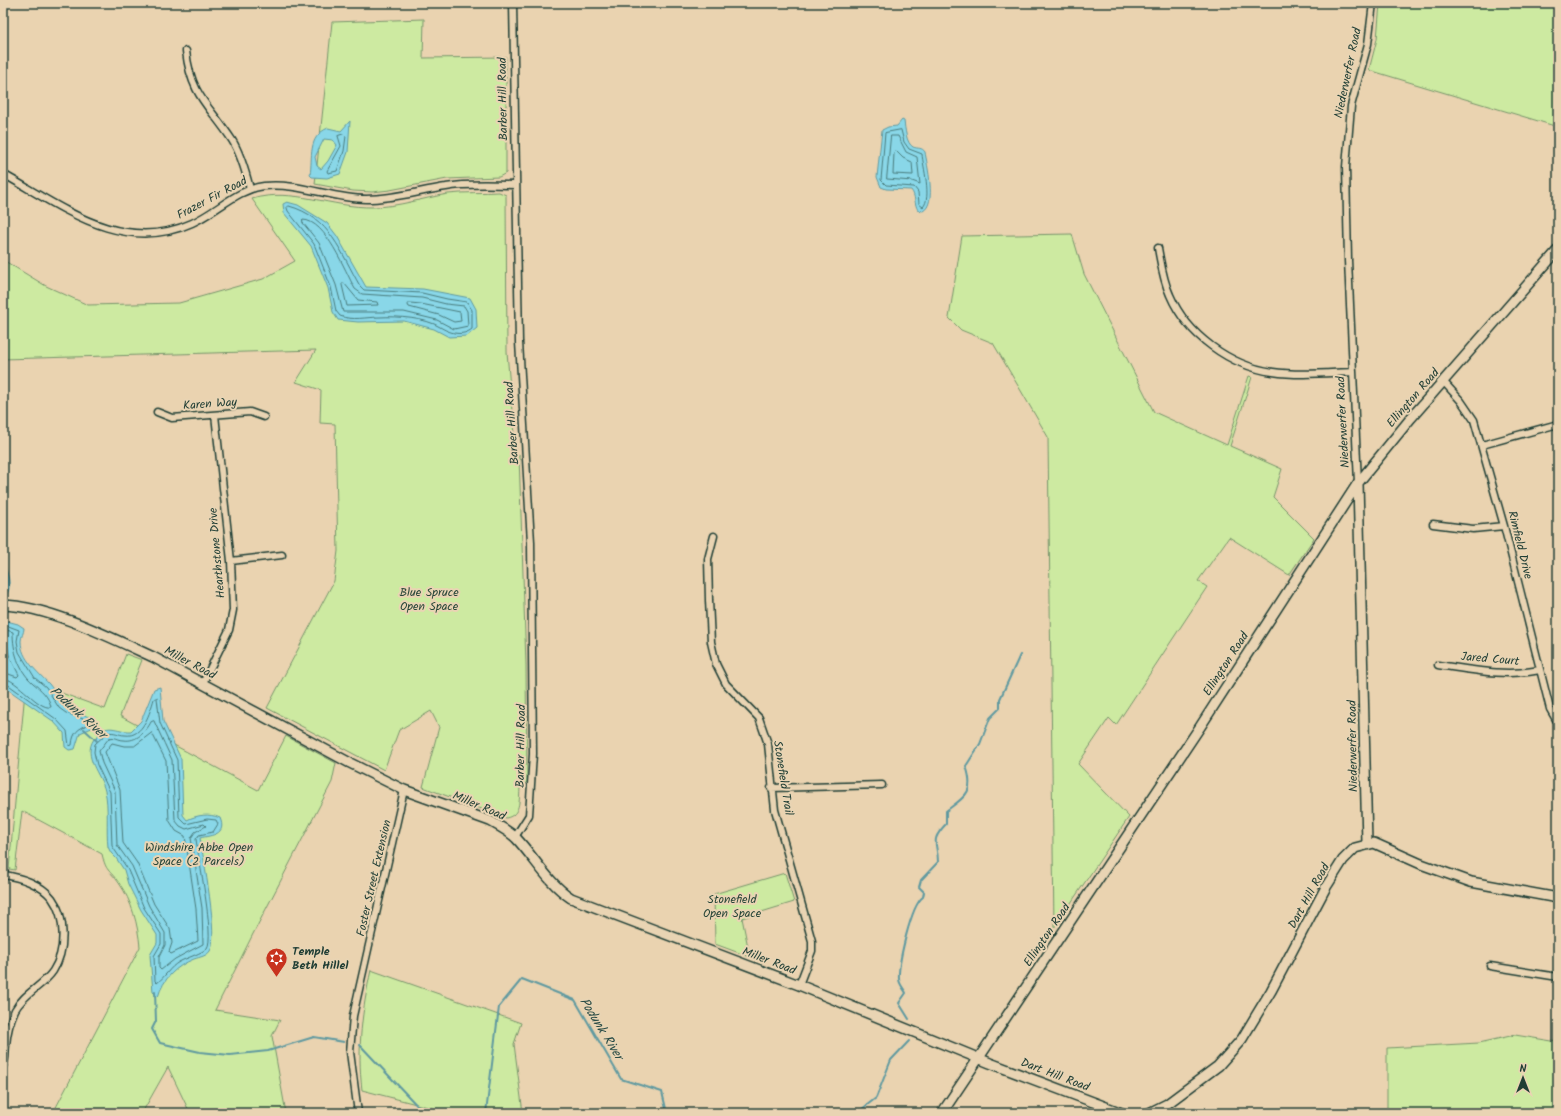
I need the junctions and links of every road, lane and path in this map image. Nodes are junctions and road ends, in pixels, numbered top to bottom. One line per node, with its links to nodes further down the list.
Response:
1 (513, 3): 5 (street, Barber Hill Road)
2 (1373, 3): 9 (street, Niederwerfer Road)
3 (186, 51): 6 (street)
4 (3, 174): 6 (street, Frazer Fir Road)
5 (515, 185): 6 (street, Frazer Fir Road); 30 (street, Barber Hill Road)
6 (250, 189)
7 (1158, 248): 9 (street)
8 (1558, 250): 10 (street, Ellington Road)
9 (1353, 372): 16 (street, Niederwerfer Road)
10 (1443, 381): 15 (street, Rimfield Drive); 16 (street, Ellington Road)
11 (157, 412): 12 (street, Karen Way)
12 (215, 415): 13 (street, Karen Way); 21 (street, Hearthstone Drive)
13 (264, 417)
14 (1558, 424): 15 (street)
15 (1482, 445): 18 (street, Rimfield Drive)
16 (1358, 483): 31 (street, Niederwerfer Road); 37 (street, Ellington Road)
17 (1433, 524): 18 (street)
18 (1504, 526): 24 (street, Rimfield Drive)
19 (714, 536): 28 (street, Stonefield Trail)
20 (282, 555): 21 (street)
21 (231, 561): 25 (street, Hearthstone Drive)
22 (3, 605): 25 (street, Miller Road)
23 (1438, 665): 24 (street, Jared Court)
24 (1540, 670): 26 (street, Rimfield Drive)
25 (203, 683): 29 (street, Miller Road)
26 (1558, 723)
27 (882, 784): 28 (street)
28 (772, 788): 36 (street, Stonefield Trail)
29 (404, 790): 30 (street, Miller Road); 39 (street, Foster Street Extension)
30 (515, 837): 36 (street, Miller Road)
31 (1367, 844): 33 (street); 42 (street, Dart Hill Road)
32 (3, 875): 38 (street)
33 (1558, 898)
34 (1490, 966): 35 (street)
35 (1558, 977)
36 (799, 985): 37 (street, Miller Road)
37 (979, 1058): 40 (street, Ellington Road); 41 (street, Dart Hill Road)
38 (3, 1066)
39 (358, 1113)
40 (942, 1113)
41 (1122, 1113)
42 (1150, 1113)

